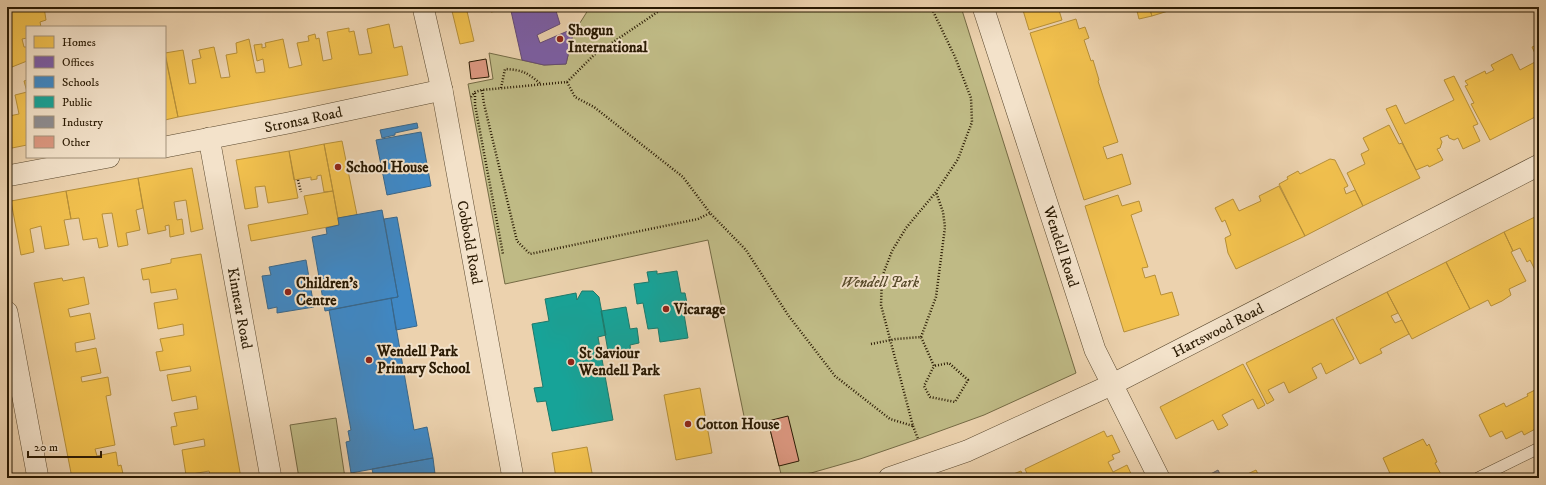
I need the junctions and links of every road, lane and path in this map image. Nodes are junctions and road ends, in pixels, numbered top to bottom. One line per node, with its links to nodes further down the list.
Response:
1 (423, 7): 8 (street, Cobbold Road)
2 (665, 7): 5 (path)
3 (931, 7): 19 (path)
4 (983, 7): 28 (street, Wendell Road)
5 (567, 82): 6 (path); 20 (path)
6 (542, 85): 7 (path); 7 (path)
7 (501, 88): 9 (path)
8 (442, 90): 12 (street, Stronsa Road); 34 (street, Cobbold Road)
9 (482, 90): 10 (path); 20 (path)
10 (475, 92): 11 (path); 21 (path)
11 (471, 97)
12 (209, 138): 13 (street, Stronsa Road); 33 (street, Kinnear Road)
13 (166, 147)
14 (104, 158): 16 (street)
15 (1539, 165): 28 (street, Hartswood Road)
16 (7, 176)
17 (298, 180): 18 (path)
18 (301, 192)
19 (936, 192): 23 (path); 24 (path)
20 (710, 213): 29 (path)
21 (503, 254)
22 (7, 312): 27 (street)
23 (921, 337): 24 (path); 26 (path)
24 (890, 340): 25 (path); 29 (path)
25 (871, 344)
26 (934, 366): 26 (path)
27 (14, 384): 32 (street)
28 (1111, 386): 35 (street, Hartswood Road); 36 (street, Wendell Road)
29 (913, 426): 30 (path)
30 (918, 439)
31 (1539, 448): 37 (lane)
32 (38, 478)
33 (271, 478)
34 (513, 478)
35 (888, 478)
36 (1159, 478)
37 (1478, 478)

